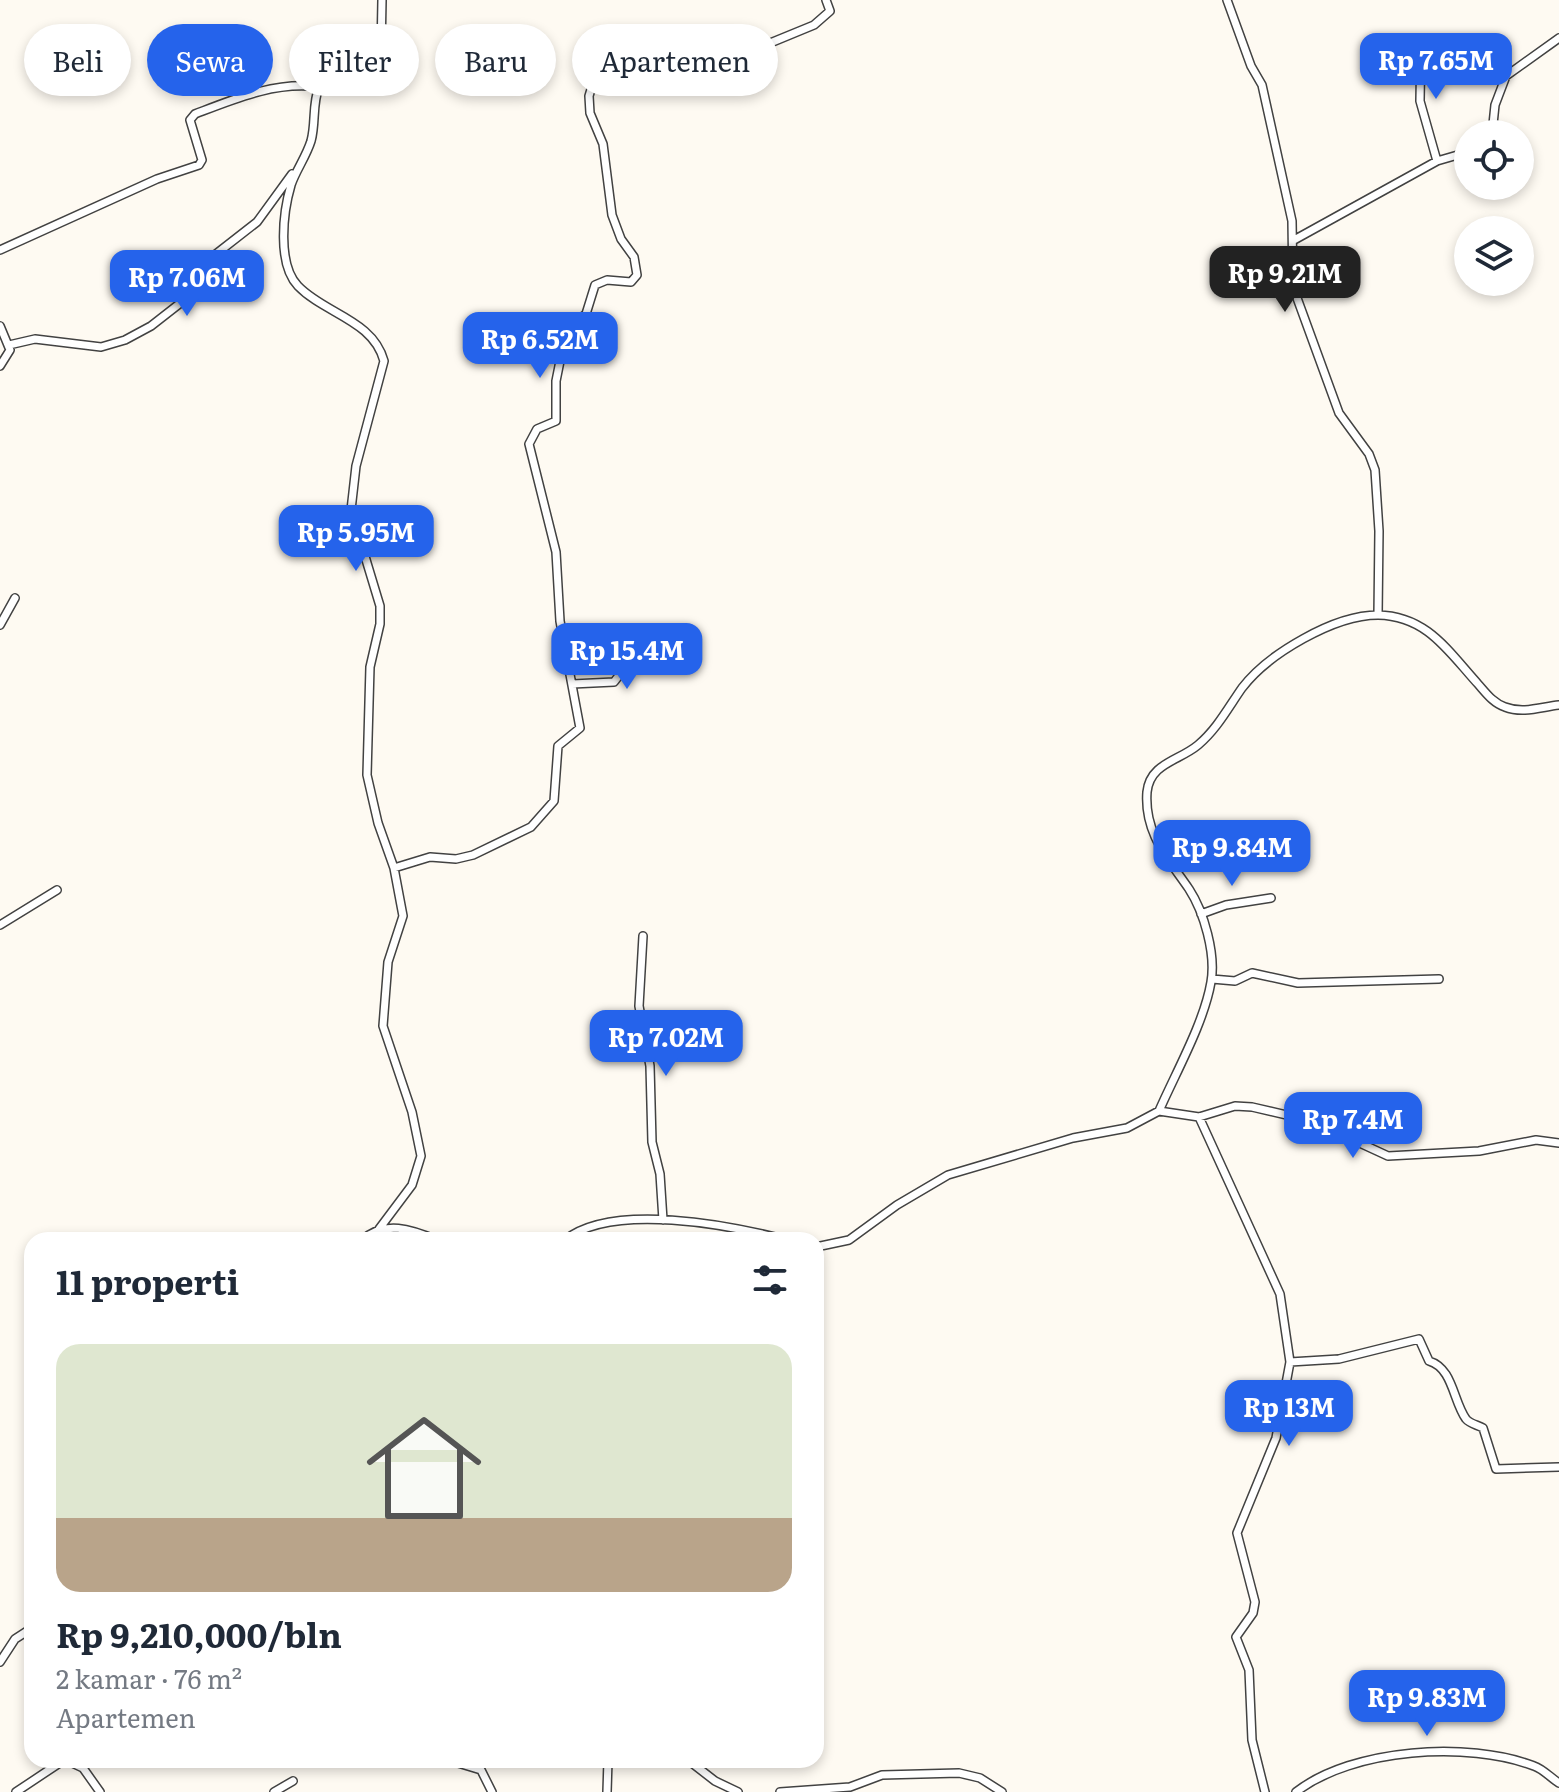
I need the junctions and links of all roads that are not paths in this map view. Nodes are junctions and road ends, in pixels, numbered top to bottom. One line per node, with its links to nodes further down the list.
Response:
1 (382, 0): 4 (street)
2 (826, 0): 22 (street)
3 (1227, 0): 13 (street)
4 (382, 24)
5 (1559, 38): 9 (street)
6 (1421, 41): 11 (street)
7 (289, 86): 14 (street)
8 (318, 96): 12 (street)
9 (1493, 120)
10 (1454, 156): 11 (street)
11 (1437, 161): 13 (street)
12 (299, 167): 16 (street); 24 (street)
13 (1294, 240): 19 (street)
14 (0, 250)
15 (0, 326): 16 (street)
16 (9, 345): 17 (street)
17 (0, 366)
18 (15, 598): 20 (street)
19 (1378, 615): 23 (street); 27 (street)
20 (0, 625)
21 (649, 637): 22 (street)
22 (572, 684): 24 (street)
23 (1559, 705)
24 (394, 868): 36 (street)
25 (57, 890): 28 (street)
26 (1271, 898): 27 (street)
27 (1201, 914): 30 (street)
28 (0, 925)
29 (643, 936): 35 (street)
30 (1212, 979): 31 (street); 32 (street)
31 (1439, 979)
32 (1159, 1111): 33 (street); 41 (street)
33 (1199, 1117): 34 (street); 42 (street)
34 (1559, 1143)
35 (663, 1220): 39 (street); 40 (street)
36 (379, 1229): 37 (street); 38 (street)
37 (374, 1232)
38 (414, 1232)
39 (580, 1232)
40 (737, 1232)
41 (824, 1245)
42 (1290, 1362): 43 (street); 61 (street)
43 (1559, 1467)
44 (24, 1633): 45 (street)
45 (0, 1662)
46 (53, 1768): 53 (street)
47 (83, 1768): 54 (street)
48 (474, 1768): 56 (street)
49 (608, 1768): 57 (street)
50 (698, 1768): 58 (street)
51 (293, 1781): 55 (street)
52 (1559, 1783): 62 (street)
53 (16, 1792)
54 (100, 1792)
55 (274, 1792)
56 (492, 1792)
57 (607, 1792)
58 (738, 1792)
59 (780, 1792): 60 (street)
60 (1002, 1792)
61 (1265, 1792)
62 (1296, 1792)

